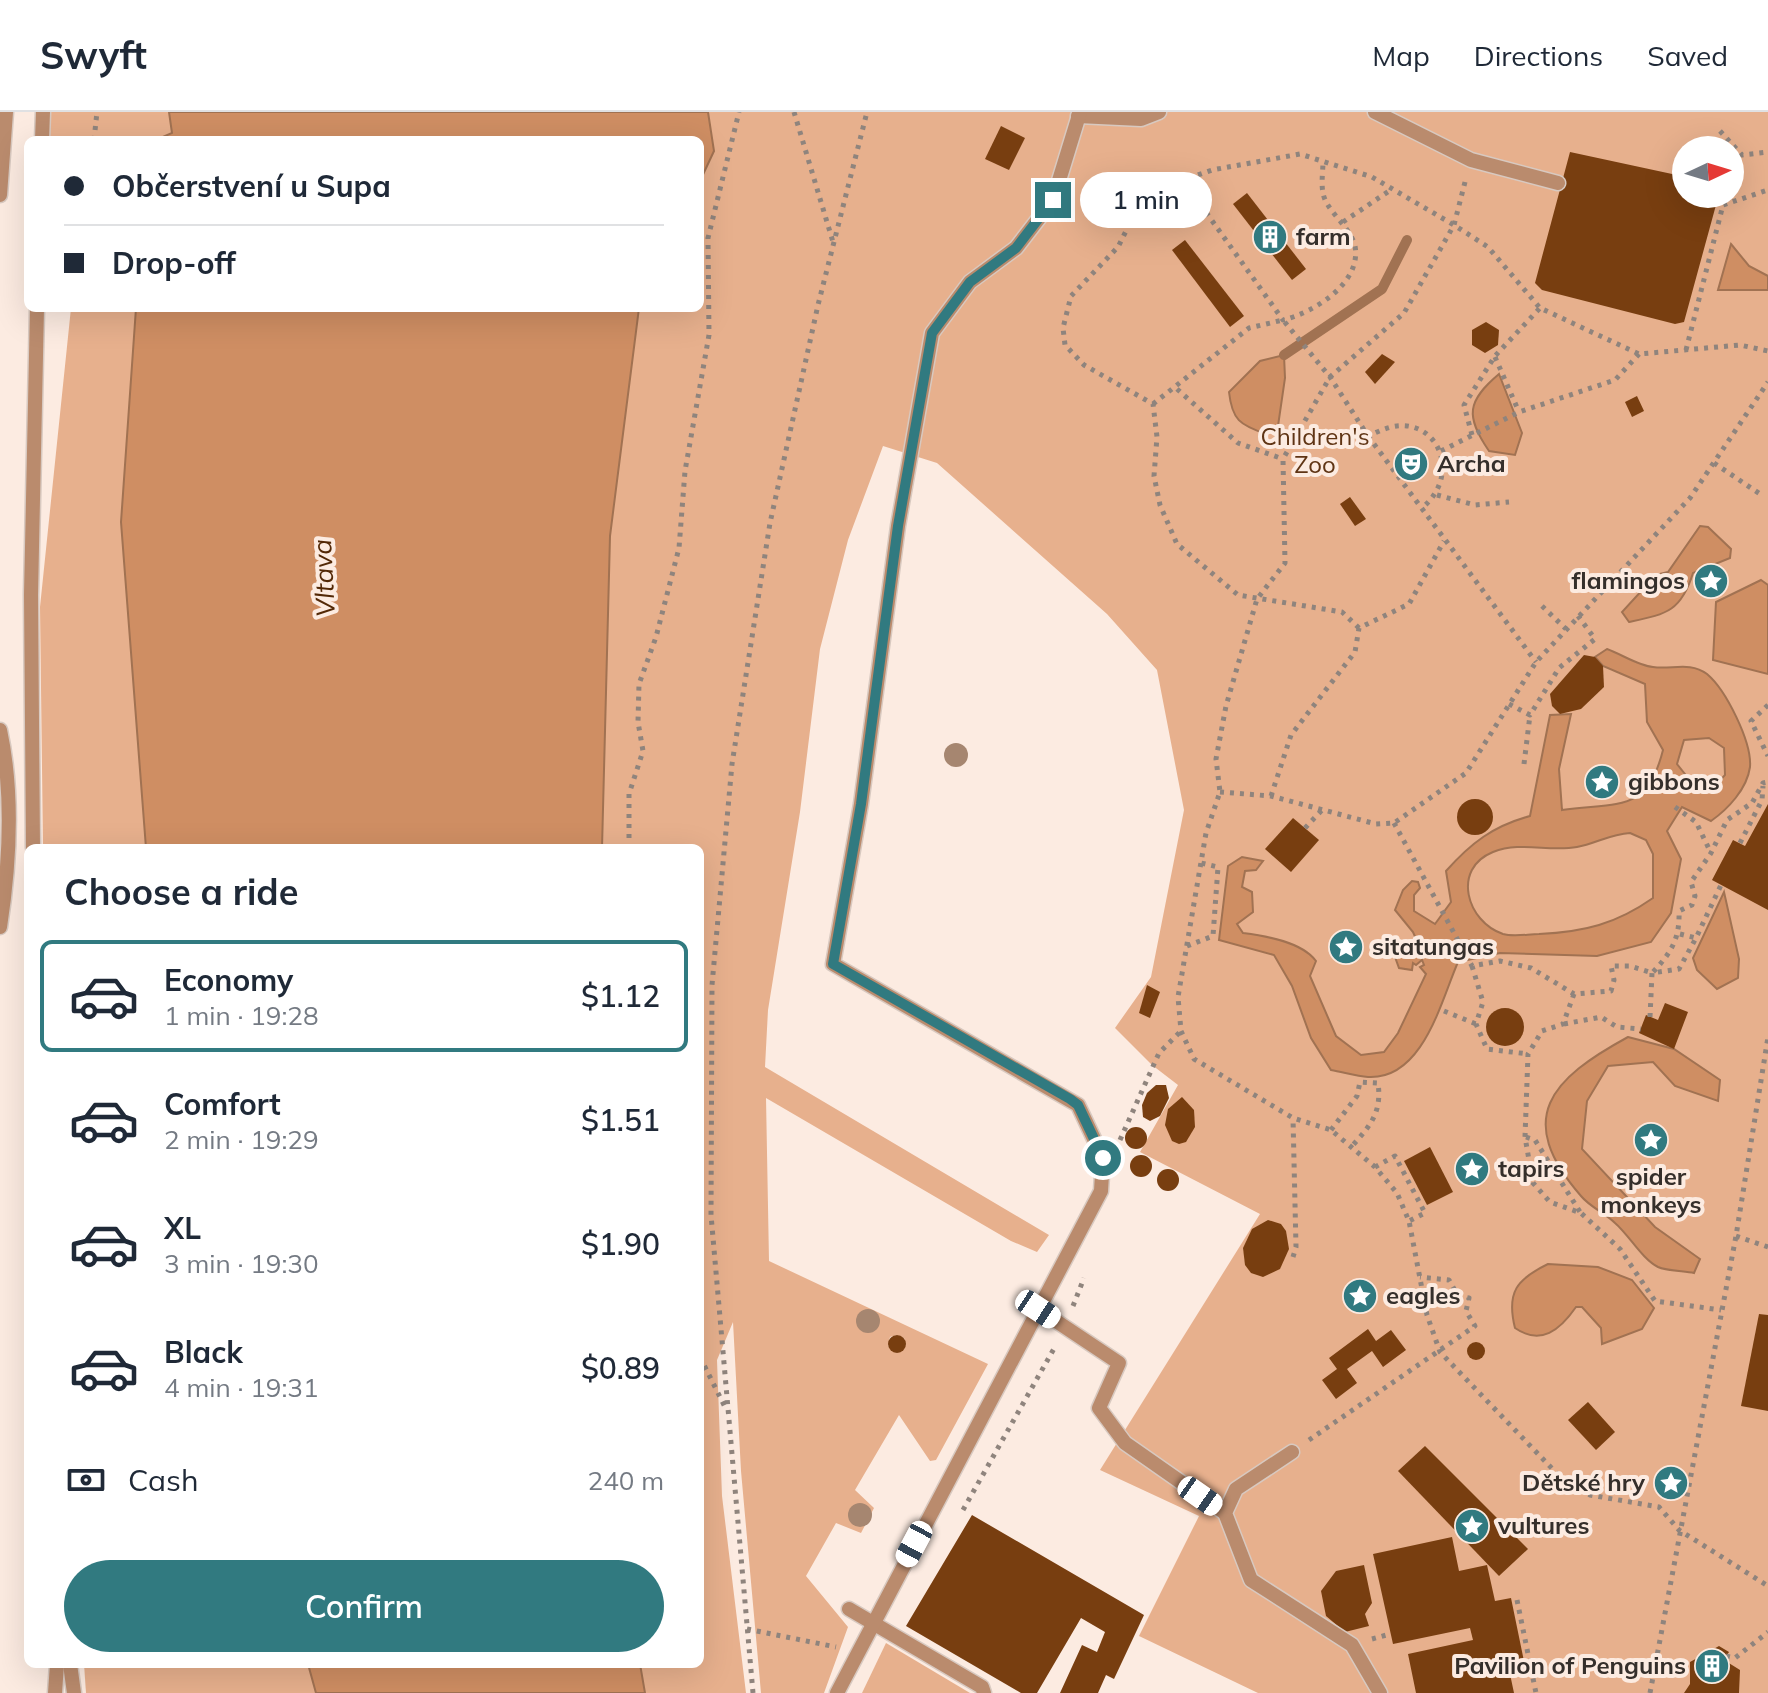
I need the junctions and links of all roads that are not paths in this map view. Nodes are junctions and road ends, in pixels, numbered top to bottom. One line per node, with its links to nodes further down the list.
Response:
1 (6, 112): 8 (lane)
2 (43, 112): 6 (lane)
3 (1159, 112): 5 (lane)
4 (1375, 112): 7 (lane)
5 (1079, 114): 13 (lane)
6 (42, 136)
7 (1558, 183)
8 (0, 195)
9 (37, 312): 11 (lane)
10 (0, 730): 12 (lane)
11 (33, 844)
12 (0, 927)
13 (1038, 1309): 15 (lane); 17 (lane)
14 (1292, 1452): 15 (lane)
15 (1225, 1513): 24 (lane)
16 (849, 1609): 17 (lane)
17 (872, 1623): 20 (lane); 23 (lane)
18 (57, 1668): 21 (lane)
19 (71, 1668): 22 (lane)
20 (987, 1691)
21 (55, 1693)
22 (74, 1693)
23 (837, 1693)
24 (1380, 1693)

